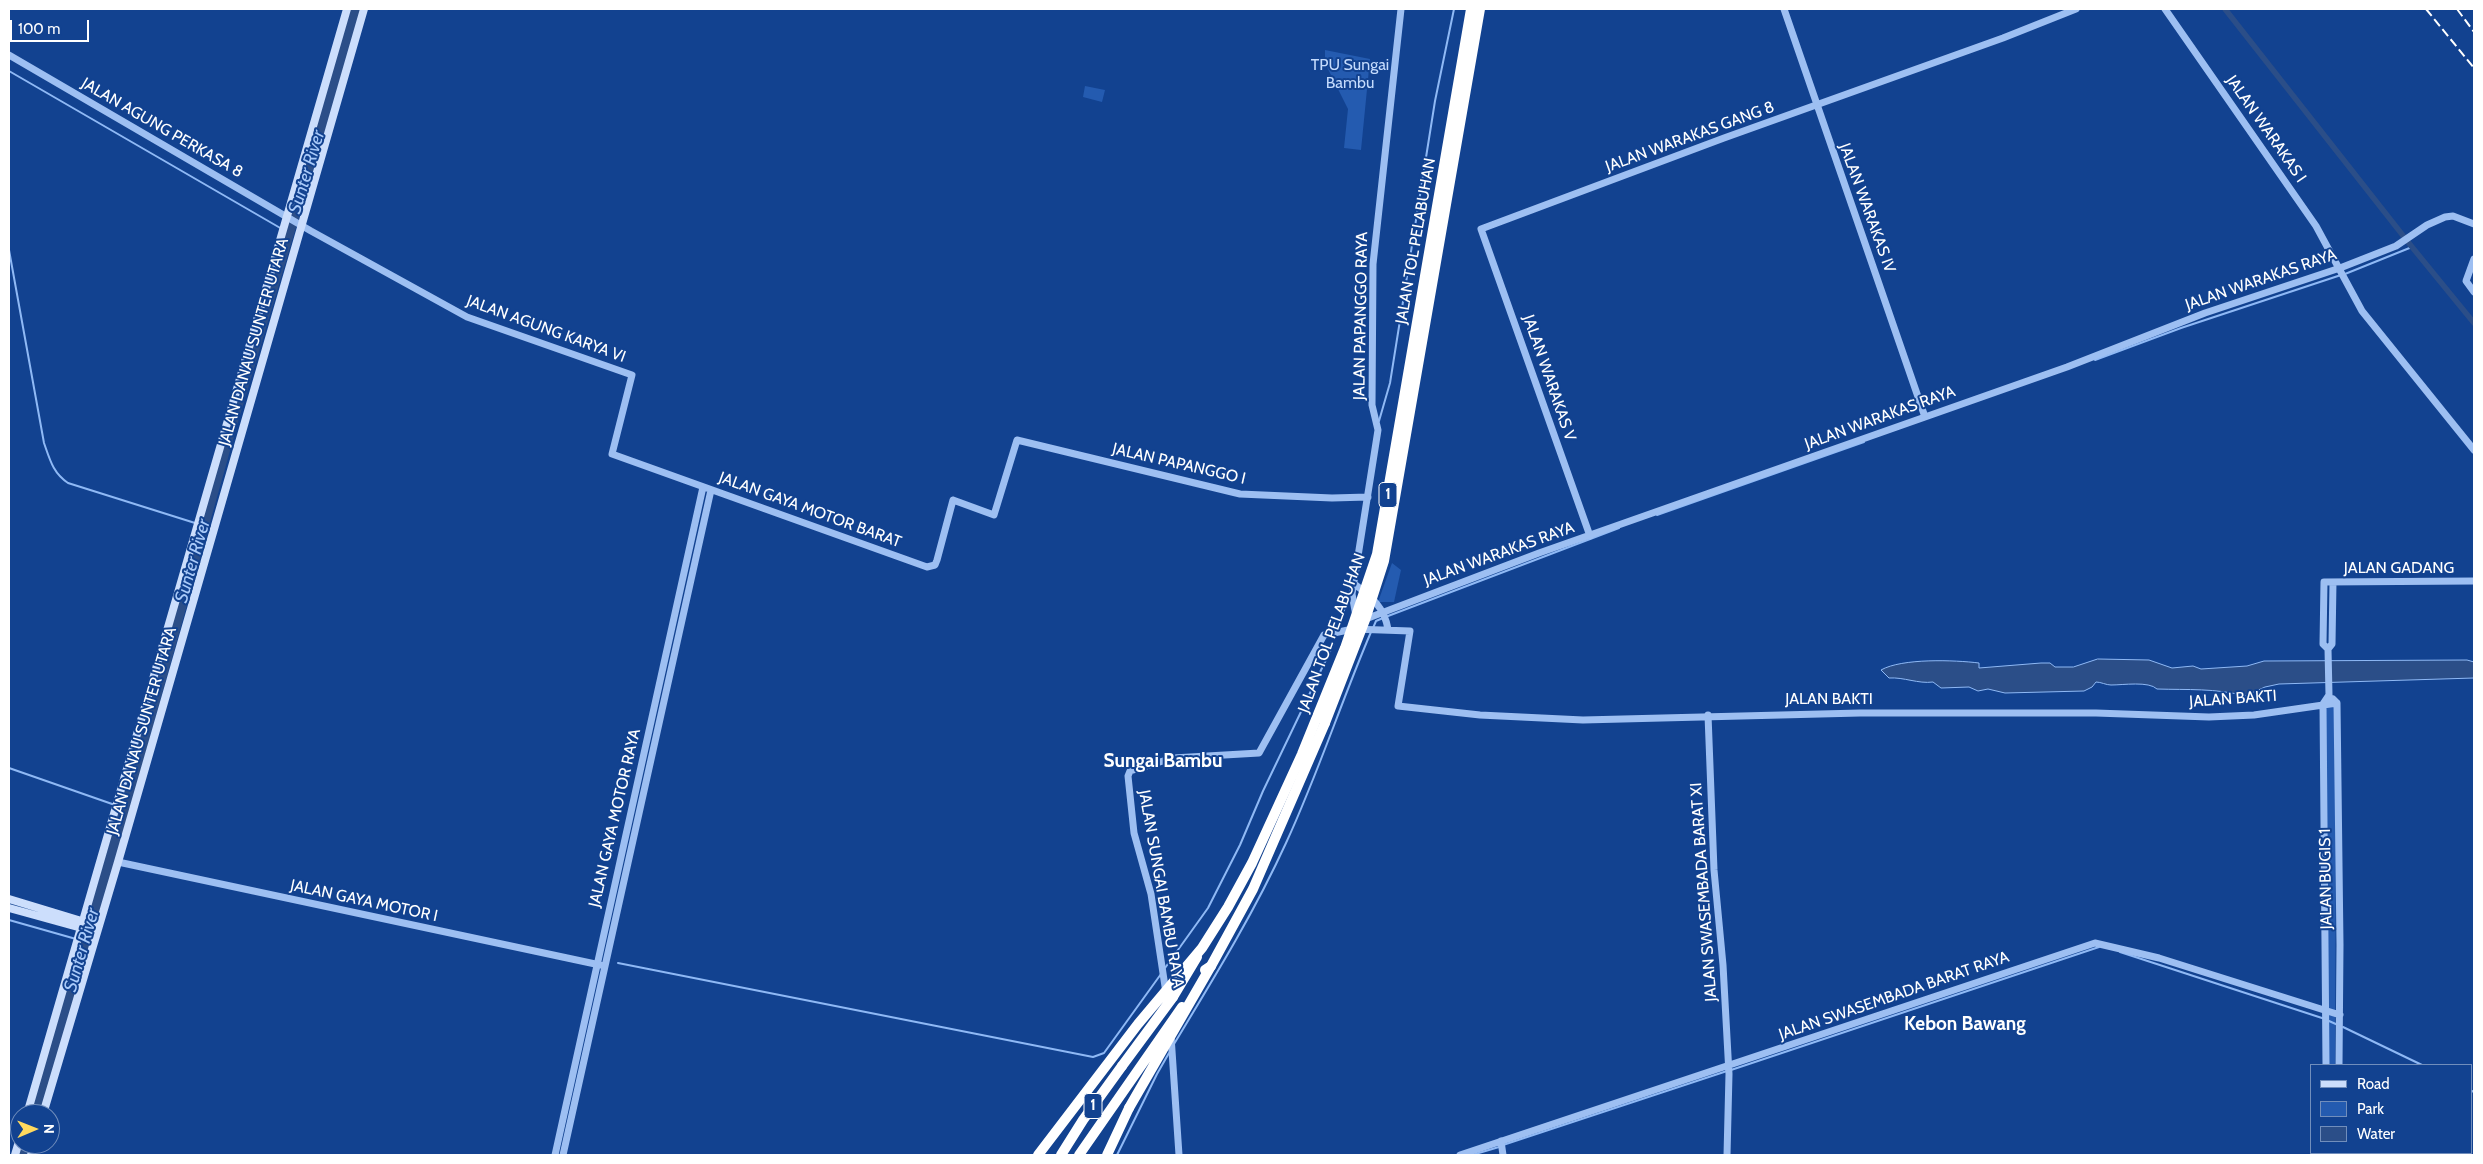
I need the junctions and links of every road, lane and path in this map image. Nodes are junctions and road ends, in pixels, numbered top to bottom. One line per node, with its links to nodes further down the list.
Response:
1 (347, 9): 11 (main road, JALAN DANAU SUNTER UTARA)
2 (364, 9): 12 (main road, JALAN DANAU SUNTER UTARA)
3 (1401, 9): 23 (street, JALAN PAPANGGO RAYA)
4 (1470, 9): 50 (highway, JALAN TOL PELABUHAN / 1, bridge)
5 (1480, 9): 53 (highway, JALAN TOL PELABUHAN / 1, bridge)
6 (1784, 9): 10 (street, JALAN WARAKAS IV)
7 (2076, 9): 10 (street, JALAN WARAKAS GANG 8)
8 (2165, 9): 16 (street, JALAN WARAKAS I)
9 (9, 55): 11 (street, JALAN AGUNG PERKASA 8)
10 (1816, 106): 14 (street, JALAN WARAKAS GANG 8); 18 (street, JALAN WARAKAS IV)
11 (287, 218): 12 (street, JALAN AGUNG PERKASA 8); 49 (main road, JALAN DANAU SUNTER UTARA)
12 (300, 224): 20 (street, JALAN AGUNG KARYA VI); 42 (main road, JALAN DANAU SUNTER UTARA)
13 (2474, 224): 16 (street, JALAN WARAKAS RAYA)
14 (1480, 229): 25 (street, JALAN WARAKAS V)
15 (2474, 259): 17 (street)
16 (2341, 270): 18 (street, JALAN WARAKAS RAYA); 19 (street, JALAN WARAKAS I)
17 (2474, 292)
18 (1924, 417): 25 (street, JALAN WARAKAS RAYA)
19 (2474, 450)
20 (612, 454): 21 (street, JALAN GAYA MOTOR BARAT)
21 (703, 487): 22 (street, JALAN GAYA MOTOR BARAT); 33 (street, JALAN GAYA MOTOR RAYA)
22 (711, 490): 24 (street, JALAN GAYA MOTOR BARAT); 34 (street, JALAN GAYA MOTOR RAYA)
23 (1367, 497): 24 (street, JALAN PAPANGGO I); 28 (street, JALAN PAPANGGO RAYA)
24 (953, 500)
25 (1590, 536): 29 (street, JALAN WARAKAS RAYA)
26 (2333, 582): 27 (street, JALAN GADANG); 35 (street); 35 (street, JALAN GADANG)
27 (2474, 582)
28 (1353, 583): 29 (street); 30 (street, JALAN PAPANGGO RAYA)
29 (1381, 615): 30 (street, JALAN WARAKAS RAYA); 32 (street)
30 (1358, 622): 31 (street)
31 (1353, 629): 32 (street); 69 (street, JALAN SUNGAI BAMBU RAYA)
32 (1388, 629): 39 (street, JALAN BAKTI)
33 (669, 641): 34 (street); 43 (street, JALAN GAYA MOTOR RAYA)
34 (677, 643): 44 (street, JALAN GAYA MOTOR RAYA)
35 (2328, 650): 36 (street)
36 (2329, 695): 37 (street); 38 (street)
37 (2336, 703): 38 (street, JALAN BAKTI); 41 (street, JALAN BUGIS 1)
38 (2323, 704): 39 (street, JALAN BAKTI); 40 (street, JALAN BUGIS 1)
39 (1708, 716): 58 (street, JALAN SWASEMBADA BARAT XI)
40 (2325, 843): 41 (street); 48 (street, JALAN BUGIS 1)
41 (2339, 850): 47 (street, JALAN BUGIS 1)
42 (118, 862): 49 (main road, JALAN DANAU SUNTER UTARA); 51 (street, JALAN GAYA MOTOR I)
43 (615, 883): 44 (street); 51 (street, JALAN GAYA MOTOR RAYA)
44 (623, 884): 52 (street, JALAN GAYA MOTOR RAYA)
45 (9, 899): 49 (main road)
46 (9, 908): 49 (main road)
47 (2340, 924): 48 (street); 55 (street, JALAN BUGIS 1)
48 (2324, 926): 54 (street, JALAN BUGIS 1)
49 (90, 927): 59 (main road, JALAN DANAU SUNTER UTARA); 60 (main road, JALAN DANAU SUNTER UTARA)
50 (1202, 948): 63 (highway, JALAN TOL PELABUHAN / 1, bridge); 66 (highway, bridge)
51 (597, 964): 52 (street, JALAN GAYA MOTOR I); 61 (street, JALAN GAYA MOTOR RAYA)
52 (605, 966): 61 (street, JALAN GAYA MOTOR RAYA)
53 (1211, 966): 67 (highway, bridge); 68 (highway, bridge)
54 (2325, 1013): 55 (street, JALAN SWASEMBADA BARAT RAYA); 56 (street, JALAN BUGIS 1); 58 (street, JALAN SWASEMBADA BARAT RAYA)
55 (2340, 1017): 57 (street, JALAN BUGIS 1)
56 (2326, 1064)
57 (2339, 1064)
58 (1729, 1070): 62 (street, JALAN SWASEMBADA BARAT RAYA); 71 (street, JALAN SWASEMBADA BARAT XI)
59 (30, 1104)
60 (46, 1104)
61 (564, 1130): 64 (street, JALAN GAYA MOTOR RAYA); 65 (street, JALAN GAYA MOTOR RAYA)
62 (1502, 1147): 70 (street, JALAN SWASEMBADA BARAT RAYA)
63 (1062, 1152)
64 (554, 1155)
65 (563, 1155)
66 (1038, 1155)
67 (1079, 1155)
68 (1107, 1155)
69 (1179, 1155)
70 (1460, 1155)
71 (1727, 1155)

